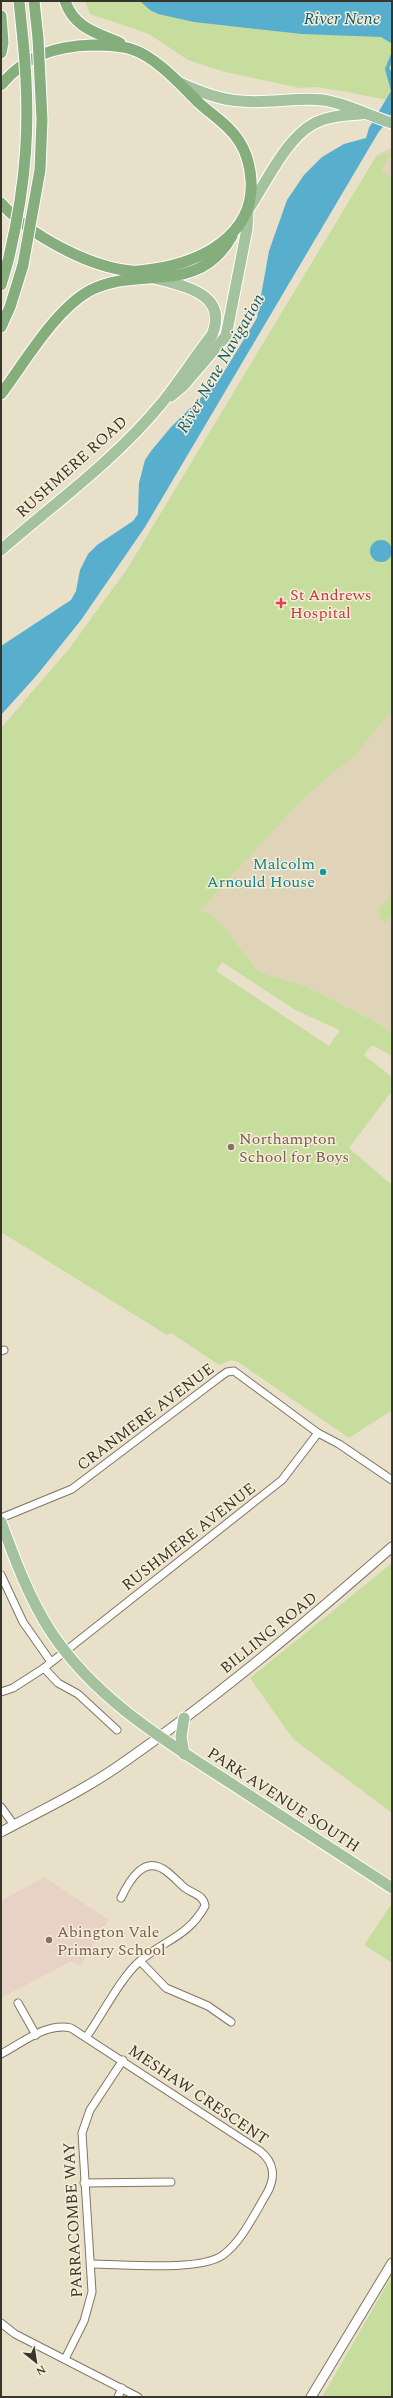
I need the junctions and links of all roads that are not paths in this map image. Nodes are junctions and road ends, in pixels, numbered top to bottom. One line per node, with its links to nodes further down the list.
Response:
1 (19, 1): 16 (highway, bridge)
2 (34, 1): 17 (highway, bridge)
3 (65, 1): 5 (highway)
4 (1, 16): 6 (highway)
5 (131, 49): 7 (highway); 8 (highway)
6 (1, 53)
7 (180, 83): 9 (main road); 12 (highway)
8 (1, 86)
9 (366, 115): 10 (main road); 12 (main road)
10 (392, 123)
11 (1, 203): 14 (highway)
12 (249, 209): 13 (highway); 19 (main road, RUSHMERE ROAD)
13 (234, 232): 14 (highway); 15 (highway)
14 (133, 271): 15 (main road, RUSHMERE ROAD)
15 (154, 278): 18 (highway); 19 (main road, RUSHMERE ROAD)
16 (1, 284)
17 (1, 327)
18 (1, 394)
19 (161, 403): 20 (main road, RUSHMERE ROAD)
20 (1, 550)
21 (318, 1433): 22 (street, CRANMERE AVENUE); 23 (street, CRANMERE AVENUE); 27 (street, RUSHMERE AVENUE)
22 (392, 1480)
23 (1, 1518)
24 (1, 1522): 27 (main road)
25 (392, 1547): 31 (street, BILLING ROAD)
26 (1, 1575): 28 (street)
27 (65, 1650): 28 (street, RUSHMERE AVENUE); 33 (main road)
28 (51, 1662): 29 (street, RUSHMERE AVENUE)
29 (44, 1668): 30 (street, RUSHMERE AVENUE); 32 (street)
30 (1, 1692)
31 (184, 1718): 33 (street, BILLING ROAD); 34 (main road)
32 (116, 1730)
33 (159, 1736): 34 (main road, PARK AVENUE SOUTH); 36 (street, BILLING ROAD)
34 (184, 1754): 38 (main road, PARK AVENUE SOUTH)
35 (1, 1807): 36 (street)
36 (14, 1825): 37 (street, BILLING ROAD)
37 (1, 1832)
38 (392, 1888)
39 (121, 1898): 40 (street)
40 (140, 1961): 42 (street); 44 (street)
41 (18, 2003): 43 (street)
42 (231, 2022)
43 (36, 2035): 44 (street, MESHAW CRESCENT); 45 (street, MESHAW CRESCENT)
44 (87, 2036): 46 (street, MESHAW CRESCENT)
45 (1, 2054)
46 (123, 2060): 48 (street, PARRACOMBE WAY); 50 (street, MESHAW CRESCENT)
47 (171, 2182): 48 (street)
48 (84, 2183): 50 (street, PARRACOMBE WAY)
49 (392, 2263): 56 (street)
50 (91, 2264): 52 (street, PARRACOMBE WAY)
51 (1, 2324): 52 (street)
52 (65, 2359): 53 (street)
53 (122, 2388): 54 (street); 55 (street)
54 (118, 2397)
55 (138, 2397)
56 (311, 2397)

